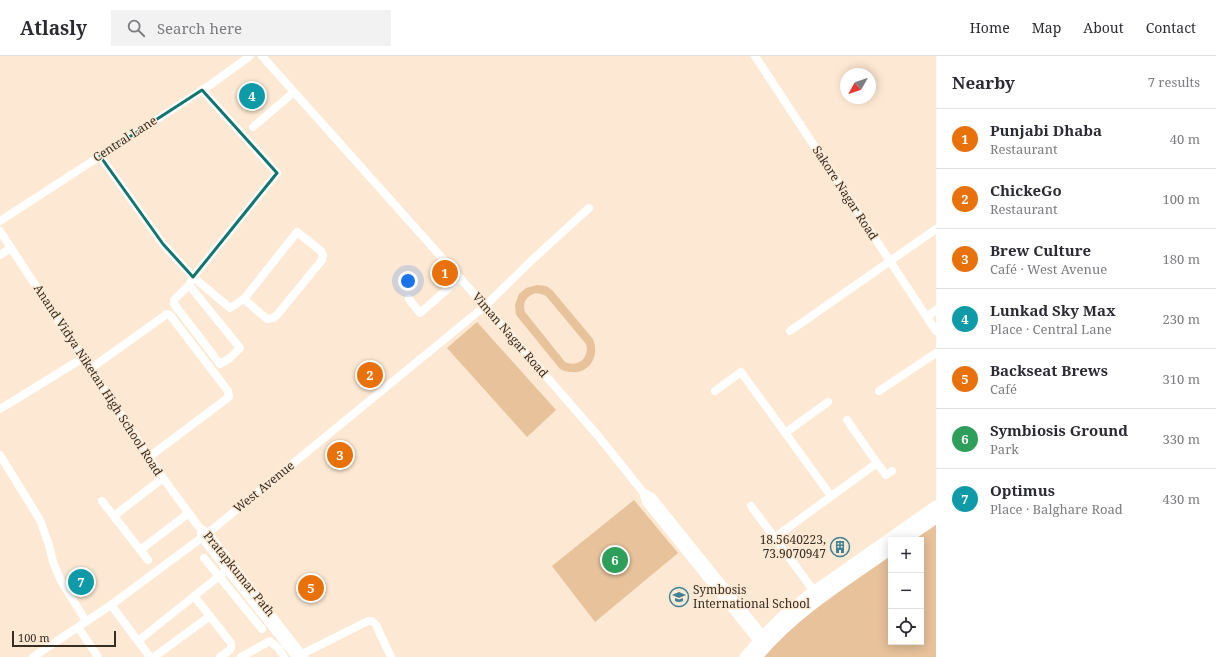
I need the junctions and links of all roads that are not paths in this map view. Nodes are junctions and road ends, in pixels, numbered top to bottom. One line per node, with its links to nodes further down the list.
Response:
1 (250, 56): 4 (street, Central Lane)
2 (262, 56): 5 (street, Viman Nagar Road)
3 (755, 56): 14 (street, Sakore Nagar Road)
4 (202, 90): 7 (street, Central Lane); 15 (street)
5 (294, 92): 6 (street); 16 (street, Viman Nagar Road)
6 (253, 127)
7 (100, 156): 9 (street, Central Lane); 15 (street)
8 (589, 208): 20 (street, West Avenue)
9 (0, 221)
10 (936, 229): 14 (street)
11 (0, 231): 12 (street, Anand Vidya Niketan High School Road)
12 (11, 248): 13 (street); 26 (street, Anand Vidya Niketan High School Road)
13 (0, 255)
14 (890, 261): 22 (street, Sakore Nagar Road); 24 (street)
15 (193, 277): 17 (street); 18 (street)
16 (460, 278): 19 (street); 20 (street, Viman Nagar Road)
17 (189, 285): 17 (street)
18 (244, 299): 18 (street)
19 (409, 300)
20 (485, 306): 47 (street, West Avenue); 65 (street, Viman Nagar Road)
21 (936, 310): 22 (street)
22 (927, 317): 23 (street, Sakore Nagar Road)
23 (936, 331)
24 (790, 332)
25 (936, 353): 29 (street)
26 (83, 358): 27 (street, Anand Vidya Niketan High School Road); 31 (street)
27 (90, 369): 34 (street, Anand Vidya Niketan High School Road); 34 (street)
28 (715, 391): 33 (street)
29 (879, 391)
30 (828, 402): 33 (street)
31 (0, 408)
32 (846, 420): 36 (street)
33 (785, 433): 39 (street)
34 (149, 456): 38 (street, Anand Vidya Niketan High School Road)
35 (1, 459): 60 (street)
36 (876, 464): 37 (street); 39 (street)
37 (892, 471)
38 (163, 478): 43 (street, Anand Vidya Niketan High School Road); 44 (street)
39 (831, 496): 49 (street)
40 (102, 501): 44 (street)
41 (750, 506): 49 (street)
42 (936, 506): 56 (main road)
43 (189, 513): 46 (street, Anand Vidya Niketan High School Road); 50 (street)
44 (114, 516): 50 (street)
45 (936, 518): 48 (main road)
46 (199, 526): 47 (street, Pratapkumar Path)
47 (205, 535): 54 (street, Pratapkumar Path); 58 (street, West Avenue); 63 (street, Pratapkumar Path)
48 (908, 537)
49 (774, 538): 56 (street)
50 (140, 550): 53 (street)
51 (888, 551): 65 (main road)
52 (204, 558): 55 (street)
53 (148, 560)
54 (228, 569): 55 (street); 63 (street, Pratapkumar Path)
55 (219, 577): 57 (street); 62 (street)
56 (814, 591): 65 (main road)
57 (194, 596): 59 (street); 64 (street)
58 (111, 605): 60 (street, West Avenue); 64 (street)
59 (210, 616): 70 (street); 71 (street)
60 (86, 621): 61 (street, West Avenue)
61 (78, 628): 67 (street, West Avenue); 68 (street)
62 (262, 629)
63 (280, 631): 66 (street, Pratapkumar Path)
64 (138, 641): 69 (street)
65 (762, 645): 75 (main road)
66 (301, 656): 74 (street)
67 (33, 657)
68 (98, 657)
69 (150, 657)
70 (154, 657)
71 (220, 657)
72 (241, 657): 73 (street)
73 (284, 657)
74 (391, 657)
75 (745, 657)

